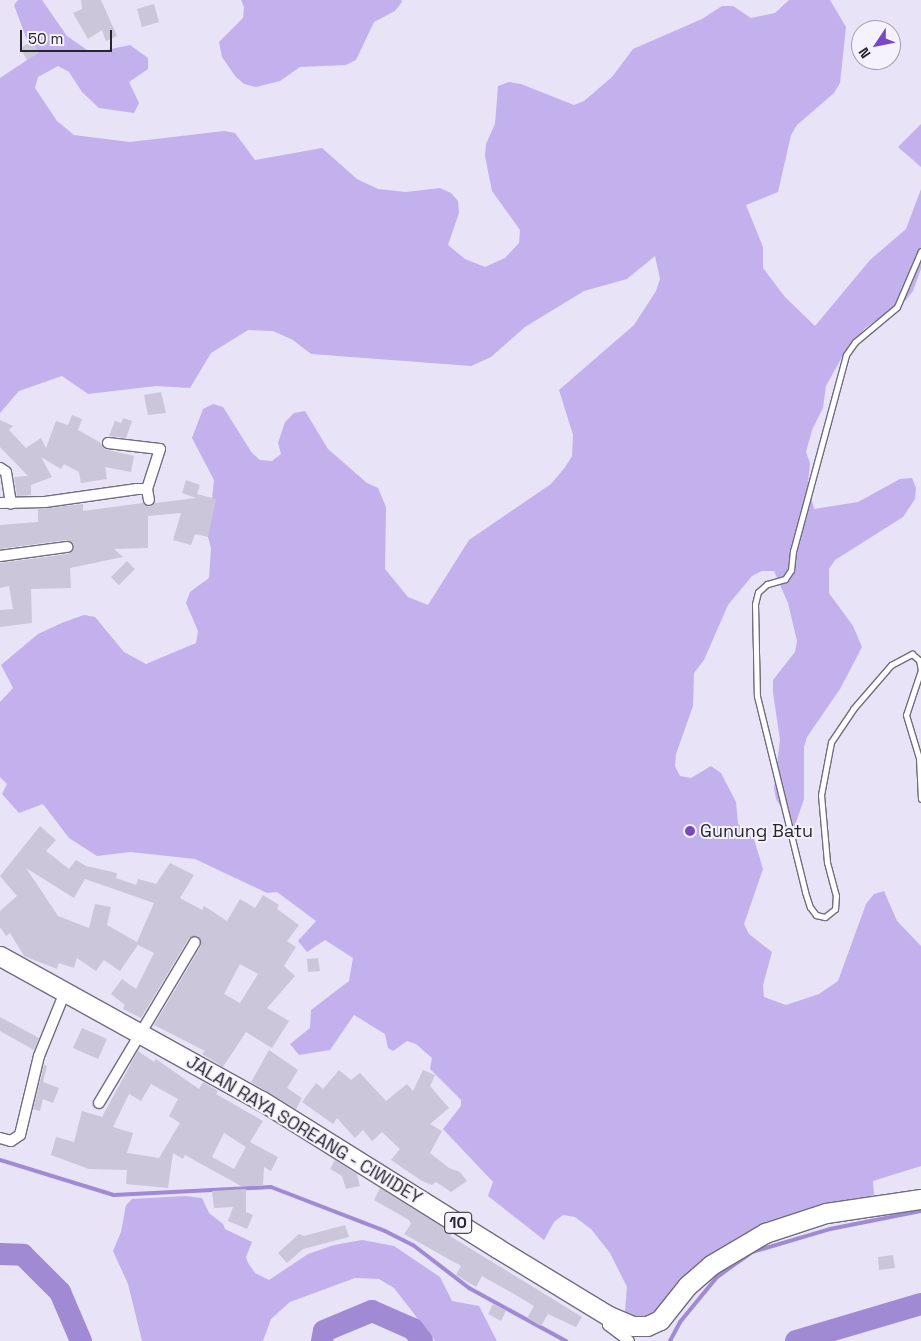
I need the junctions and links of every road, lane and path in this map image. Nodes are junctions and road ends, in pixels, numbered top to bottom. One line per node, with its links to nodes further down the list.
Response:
1 (921, 251): 10 (lane)
2 (108, 443): 4 (street)
3 (0, 468): 6 (street)
4 (147, 489): 5 (street); 6 (street)
5 (149, 500)
6 (5, 503)
7 (67, 547): 8 (street)
8 (0, 556)
9 (921, 682): 10 (lane)
10 (906, 716): 11 (lane)
11 (921, 798)
12 (195, 942): 15 (street)
13 (0, 956): 14 (highway, JALAN RAYA SOREANG - CIWIDEY / 10)
14 (65, 992): 15 (highway, JALAN RAYA SOREANG - CIWIDEY / 10); 17 (street)
15 (140, 1033): 16 (street); 19 (highway, JALAN RAYA SOREANG - CIWIDEY / 10)
16 (99, 1103)
17 (0, 1138)
18 (921, 1198): 19 (highway, JALAN RAYA SOREANG - CIWIDEY / 10)
19 (609, 1316): 20 (street)
20 (629, 1341)

